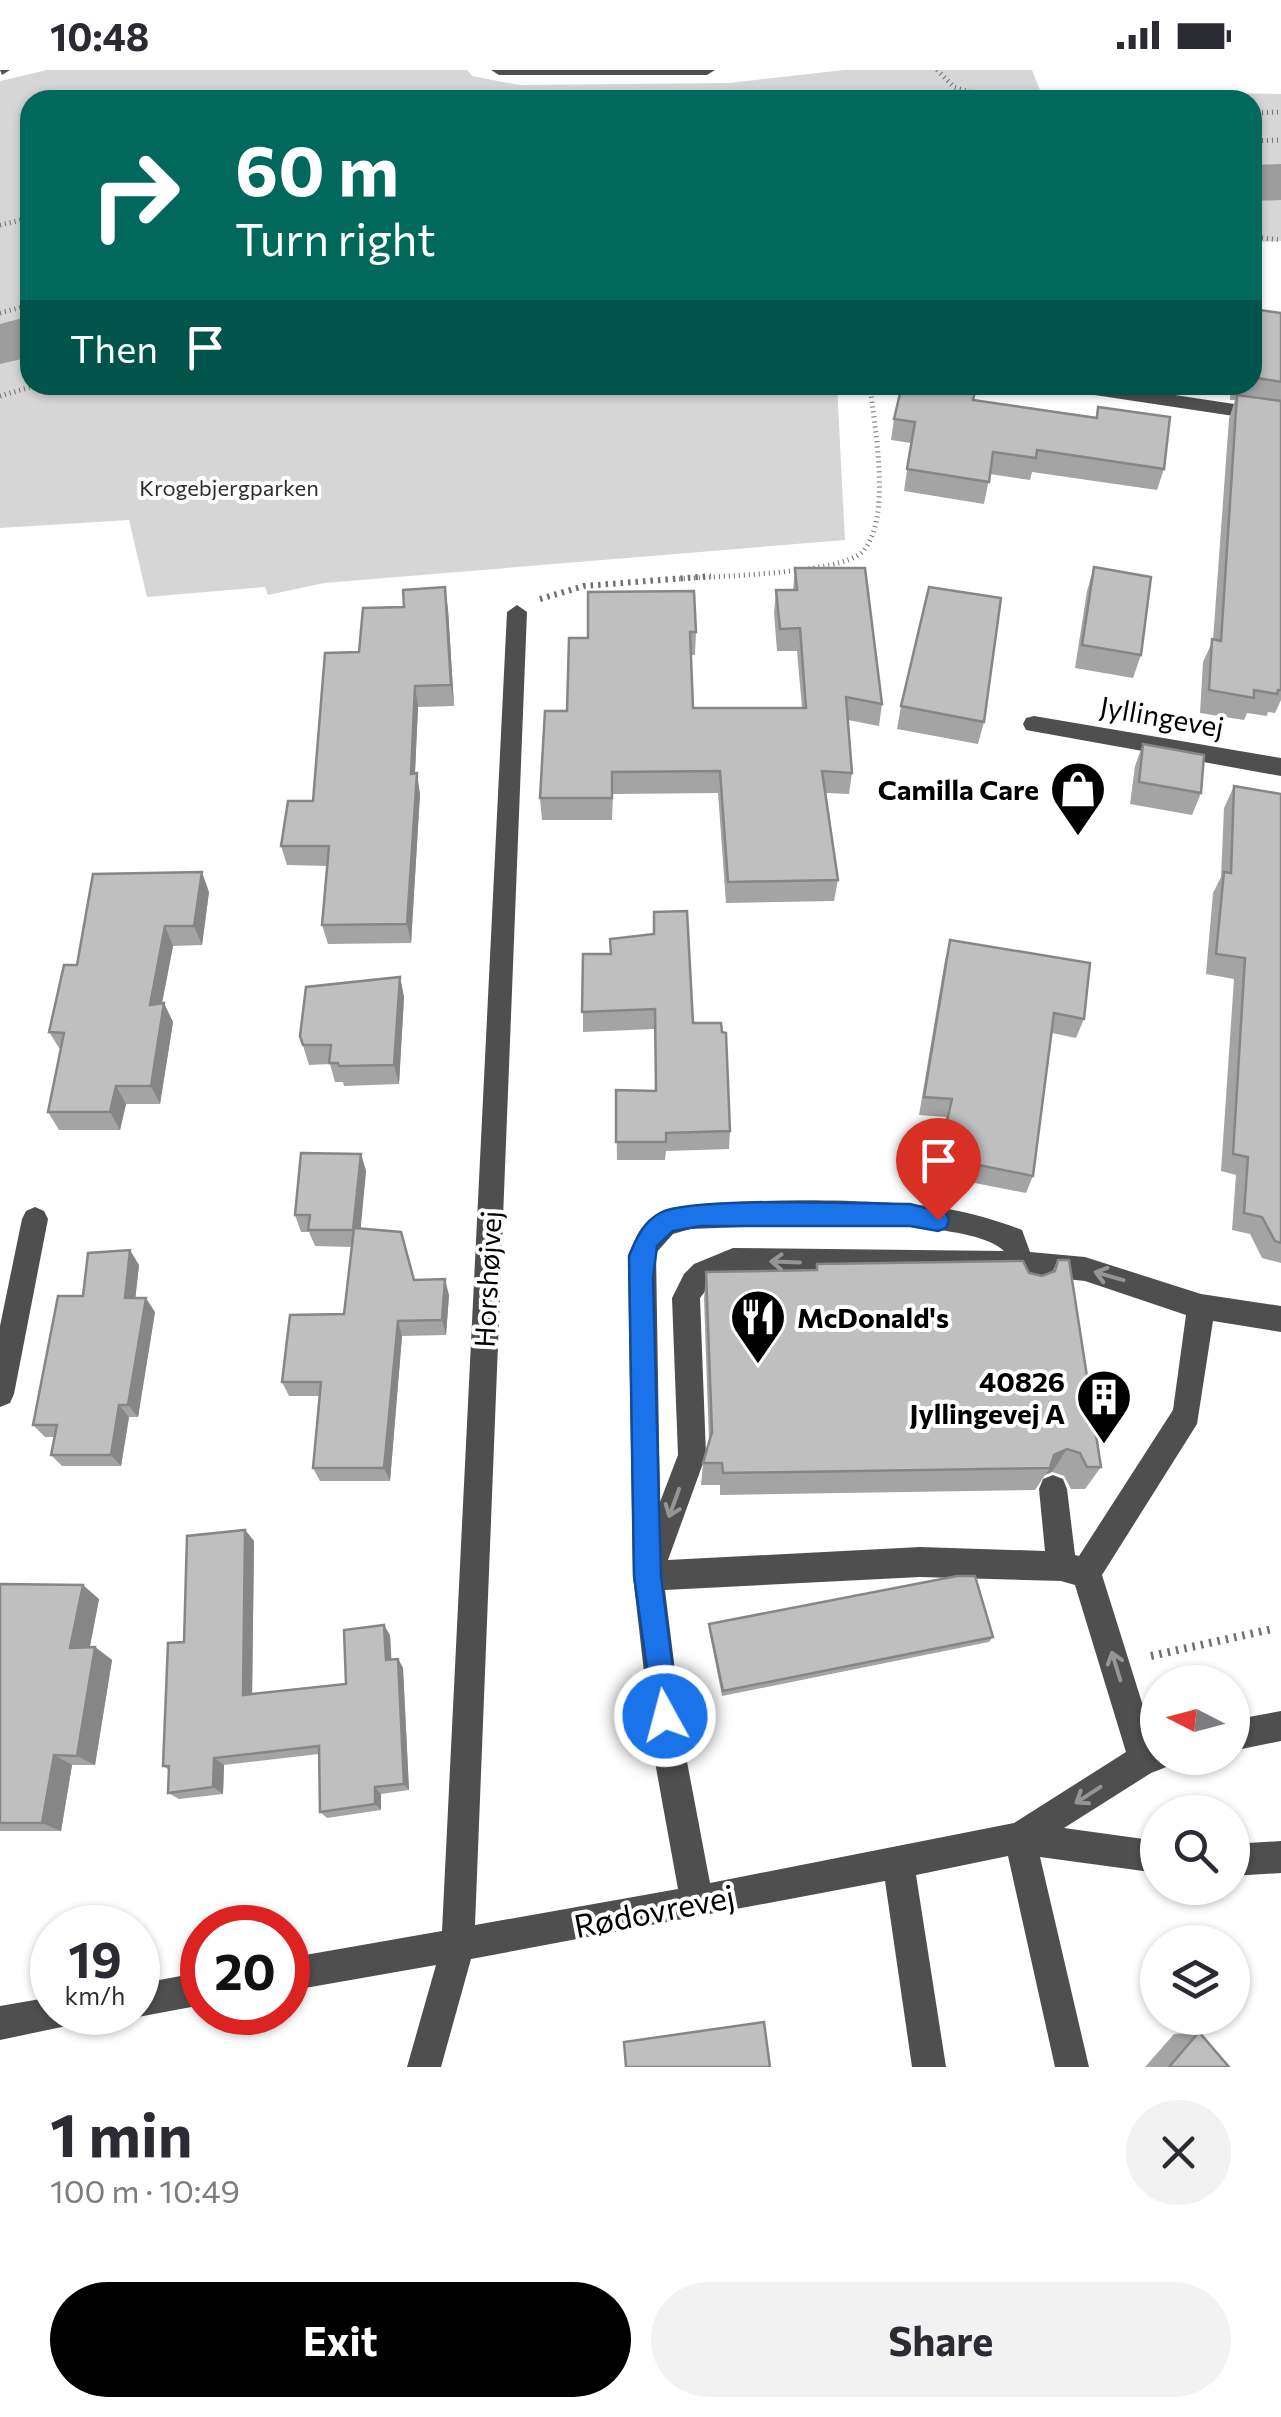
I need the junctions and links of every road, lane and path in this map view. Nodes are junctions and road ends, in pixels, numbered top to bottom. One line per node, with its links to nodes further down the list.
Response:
1 (499, 70): 2 (street)
2 (707, 70)
3 (937, 70): 4 (path)
4 (962, 90)
5 (1281, 132): 6 (path)
6 (1278, 140)
7 (871, 395): 10 (path)
8 (1155, 395): 9 (street)
9 (1281, 416)
10 (517, 612): 33 (street, Horshøjvej)
11 (1034, 724): 12 (street, Jyllingevej)
12 (1281, 768)
13 (35, 1219): 17 (street)
14 (1024, 1275): 15 (street, one-way to 14); 20 (street, one-way to 20); 20 (street)
15 (1201, 1307): 16 (street); 19 (street)
16 (1281, 1319)
17 (0, 1394)
18 (1053, 1489): 19 (street)
19 (1074, 1569): 20 (street); 22 (street)
20 (648, 1576): 32 (street)
21 (1272, 1629): 22 (path)
22 (1115, 1664): 24 (street, one-way to 22)
23 (1281, 1726): 25 (street)
24 (1140, 1729)
25 (1250, 1732)
26 (1140, 1764): 27 (street, Rødovrevej, one-way to 27)
27 (1020, 1838): 28 (street, Rødovrevej); 31 (street, Rødovrevej); 39 (street)
28 (1140, 1855)
29 (1281, 1857): 30 (street)
30 (1250, 1859)
31 (898, 1862): 32 (street, Rødovrevej); 38 (street)
32 (697, 1902): 33 (street, Rødovrevej)
33 (458, 1946): 34 (street, Rødovrevej); 37 (street, Horshøjvej)
34 (310, 1971)
35 (30, 2018): 36 (street)
36 (0, 2023)
37 (424, 2067)
38 (929, 2067)
39 (1072, 2067)

